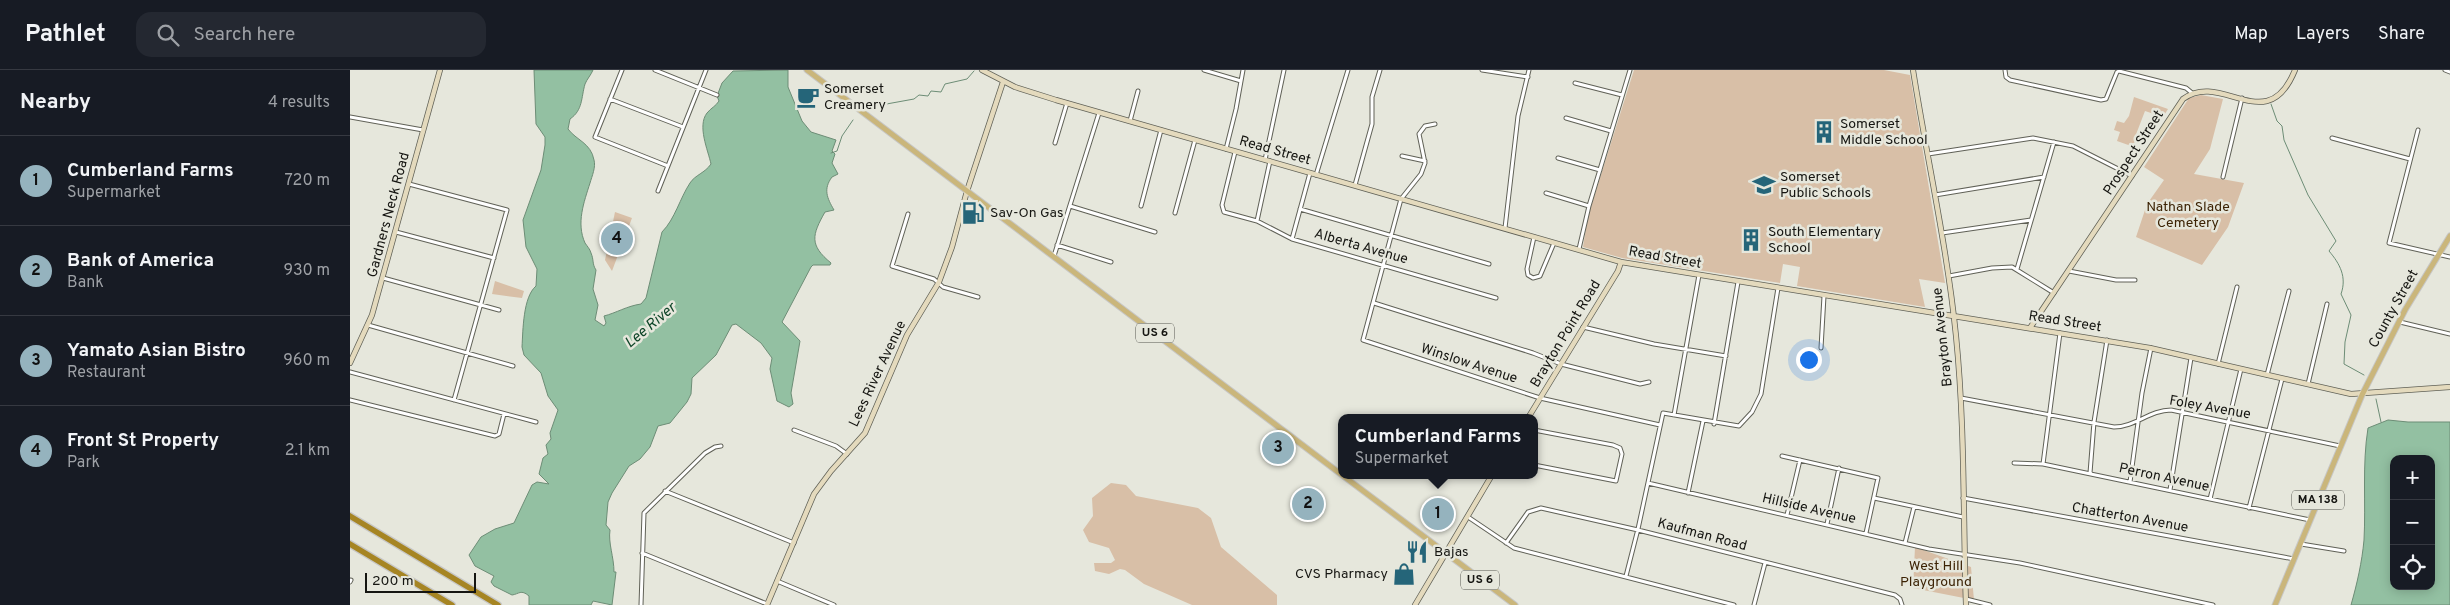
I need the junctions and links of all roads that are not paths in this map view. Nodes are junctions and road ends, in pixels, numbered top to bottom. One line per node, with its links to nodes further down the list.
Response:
1 (440, 70): 38 (main road, Gardners Neck Road)
2 (622, 70): 29 (street)
3 (655, 70): 24 (street)
4 (706, 70): 24 (street)
5 (807, 70): 64 (main road, US 6)
6 (982, 70): 22 (main road, Read Street)
7 (1204, 70): 21 (street)
8 (1243, 70): 21 (street)
9 (1284, 70): 52 (street)
10 (1348, 70): 57 (street)
11 (1380, 70): 62 (street)
12 (1482, 70): 20 (street)
13 (1530, 70): 20 (street)
14 (1630, 70): 28 (street)
15 (1913, 70): 48 (main road, Brayton Avenue)
16 (2005, 70): 26 (street)
17 (2295, 70): 30 (main road)
18 (2445, 70): 19 (street)
19 (2450, 72)
20 (1528, 77): 76 (street)
21 (1241, 81): 46 (street)
22 (1003, 82): 31 (main road, Read Street); 64 (main road, Lees River Avenue)
23 (1575, 83): 28 (street)
24 (698, 87): 27 (street); 37 (street)
25 (1138, 91): 35 (street)
26 (2192, 93): 30 (main road); 58 (main road, Prospect Street)
27 (716, 94)
28 (1622, 95): 41 (street)
29 (610, 98): 37 (street); 54 (street)
30 (2242, 98): 60 (street)
31 (1067, 103): 32 (main road, Read Street); 45 (street)
32 (1099, 113): 35 (main road, Read Street); 68 (street)
33 (350, 117): 38 (street)
34 (1566, 118): 41 (street)
35 (1130, 121): 39 (main road, Read Street)
36 (1435, 124): 53 (street)
37 (683, 127): 54 (street)
38 (424, 130): 61 (main road, Gardners Neck Road)
39 (1161, 130): 43 (main road, Read Street); 69 (street)
40 (2418, 130): 51 (street)
41 (1612, 131): 55 (street)
42 (2332, 138): 51 (street)
43 (1195, 140): 46 (main road, Read Street); 72 (street)
44 (2054, 142): 48 (street); 58 (street); 59 (street)
45 (1055, 143)
46 (1226, 149): 47 (main road, Read Street)
47 (1235, 152): 52 (main road, Read Street); 75 (street, Alberta Avenue)
48 (1928, 154): 66 (main road, Brayton Avenue)
49 (1402, 156): 53 (street)
50 (1558, 158): 55 (street)
51 (2410, 159): 87 (street)
52 (1267, 160): 56 (main road, Read Street); 75 (street)
53 (1425, 161): 67 (street)
54 (668, 166): 63 (street)
55 (1600, 170): 70 (street)
56 (1310, 173): 57 (main road, Read Street); 71 (street)
57 (1316, 174): 62 (main road, Read Street)
58 (2132, 176): 96 (main road, Prospect Street)
59 (2044, 177): 66 (street); 74 (street)
60 (2223, 177)
61 (409, 184): 77 (main road, Gardners Neck Road); 90 (street)
62 (1355, 186): 67 (main road, Read Street)
63 (658, 191)
64 (967, 191): 88 (main road, US 6); 101 (main road, Lees River Avenue)
65 (1546, 193): 70 (street)
66 (1935, 195): 79 (main road, Brayton Avenue)
67 (1402, 199): 76 (main road, Read Street); 80 (street)
68 (1070, 206): 78 (street); 85 (street)
69 (1140, 206)
70 (1589, 206): 86 (street)
71 (1300, 209): 80 (street); 83 (street)
72 (1175, 213)
73 (908, 214): 101 (street)
74 (2032, 220): 79 (street); 95 (street)
75 (1257, 222): 83 (street, Alberta Avenue)
76 (1505, 228): 81 (main road, Read Street)
77 (396, 232): 90 (street); 99 (main road, Gardners Neck Road)
78 (1155, 232)
79 (1941, 233): 98 (main road, Brayton Avenue)
80 (1390, 235): 93 (street); 94 (street)
81 (1534, 236): 84 (main road, Read Street); 84 (street)
82 (2450, 236): 87 (main road, County Street / MA 138)
83 (1292, 239): 94 (street, Alberta Avenue)
84 (1554, 242): 86 (main road, Read Street)
85 (1057, 245): 88 (street); 91 (street)
86 (1579, 249): 92 (main road, Read Street)
87 (2438, 254): 89 (street); 115 (main road, County Street / MA 138)
88 (1054, 257): 168 (main road, US 6)
89 (2450, 257)
90 (494, 258): 112 (street)
91 (1111, 262)
92 (1621, 262): 97 (main road, Read Street); 117 (main road, Brayton Point Road)
93 (1489, 264)
94 (1384, 265): 109 (street, Alberta Avenue); 110 (street)
95 (2017, 269): 98 (street); 106 (street)
96 (2069, 271): 100 (street); 106 (main road, Prospect Street)
97 (1699, 275): 102 (main road, Read Street); 124 (street)
98 (1948, 277): 114 (main road, Brayton Avenue)
99 (383, 278): 112 (street); 116 (main road, Gardners Neck Road)
100 (2135, 280)
101 (939, 282): 108 (street); 161 (main road, Lees River Avenue)
102 (1738, 282): 104 (main road, Read Street); 126 (street)
103 (2237, 287): 130 (street)
104 (1778, 288): 107 (main road, Read Street); 153 (street)
105 (2289, 291): 134 (street)
106 (2054, 294): 118 (main road, Prospect Street)
107 (1824, 296): 114 (main road, Read Street); 122 (street)
108 (978, 298)
109 (1496, 298)
110 (1374, 303): 129 (street); 140 (street, Winslow Avenue)
111 (2327, 304): 137 (street)
112 (481, 305): 113 (street); 125 (street)
113 (499, 310)
114 (1954, 316): 118 (main road, Read Street); 141 (main road, Brayton Avenue)
115 (2399, 322): 120 (street); 139 (main road, County Street / MA 138)
116 (368, 325): 125 (street); 128 (main road, Gardners Neck Road)
117 (1583, 327): 124 (street); 129 (main road, Brayton Point Road)
118 (2030, 328): 119 (main road, Read Street)
119 (2060, 332): 121 (main road, Read Street); 148 (street)
120 (2450, 334)
121 (2106, 340): 123 (main road, Read Street); 154 (street)
122 (1821, 348)
123 (2151, 348): 127 (main road, Read Street); 149 (street)
124 (1686, 350): 126 (street); 147 (street)
125 (468, 353): 131 (street); 143 (street)
126 (1726, 356): 153 (street)
127 (2191, 357): 130 (main road, Read Street); 144 (street)
128 (350, 363)
129 (1561, 364): 136 (street); 140 (main road, Brayton Point Road)
130 (2218, 364): 132 (main road, Read Street)
131 (513, 366)
132 (2241, 369): 134 (main road, Read Street); 151 (street)
133 (350, 372): 143 (street)
134 (2267, 375): 135 (main road, Read Street)
135 (2282, 379): 137 (main road, Read Street); 157 (street)
136 (1649, 382)
137 (2307, 385): 139 (main road, Read Street)
138 (2450, 387): 139 (main road, Read Street)
139 (2362, 395): 160 (main road, MA 138)
140 (1540, 398): 146 (main road, Brayton Point Road); 155 (street, Winslow Avenue)
141 (1960, 398): 148 (street, Foley Avenue); 178 (main road, Brayton Avenue)
142 (350, 400): 145 (street)
143 (454, 400): 145 (street)
144 (2181, 412): 149 (street, Foley Avenue); 151 (street, Foley Avenue); 174 (street)
145 (504, 414): 152 (street)
146 (1530, 414)
147 (1674, 415): 150 (street); 155 (street)
148 (2048, 415): 154 (street, Foley Avenue); 165 (street)
149 (2138, 420): 154 (street, Foley Avenue); 172 (street)
150 (1703, 421): 153 (street); 176 (street)
151 (2229, 421): 157 (street, Foley Avenue); 179 (street)
152 (536, 422)
153 (1714, 424)
154 (2094, 424): 169 (street)
155 (1660, 425): 173 (street)
156 (794, 430): 161 (street)
157 (2268, 430): 160 (street, Foley Avenue); 181 (street)
158 (1538, 431): 166 (street)
159 (721, 446): 175 (street)
160 (2340, 446): 186 (main road, MA 138)
161 (848, 454): 190 (main road, Lees River Avenue)
162 (1782, 456): 163 (street)
163 (1800, 460): 167 (street); 182 (street)
164 (2014, 463): 165 (street, Perron Avenue)
165 (2043, 464): 169 (street, Perron Avenue)
166 (1538, 466)
167 (1839, 468): 177 (street); 187 (street)
168 (1338, 472)
169 (2090, 473): 172 (street, Perron Avenue)
170 (1347, 479): 197 (main road, US 6)
171 (1490, 479): 184 (main road)
172 (2130, 482): 174 (street, Perron Avenue)
173 (1648, 483): 176 (street, Hillside Avenue); 188 (street)
174 (2170, 490): 179 (street, Perron Avenue)
175 (665, 491): 190 (street); 196 (street)
176 (1688, 493): 182 (street, Hillside Avenue)
177 (1874, 498): 180 (street); 189 (street)
178 (1963, 498): 185 (main road, Brayton Avenue); 199 (street, Chatterton Avenue)
179 (2210, 499): 181 (street, Perron Avenue)
180 (1914, 507): 185 (street); 191 (street)
181 (2249, 508): 186 (street, Perron Avenue)
182 (1788, 515): 187 (street, Hillside Avenue)
183 (350, 516): 206 (highway)
184 (1468, 517): 193 (street); 197 (main road)
185 (1963, 517): 198 (main road, Brayton Avenue)
186 (2310, 520): 194 (main road, MA 138)
187 (1827, 524): 189 (street, Hillside Avenue)
188 (1638, 530): 193 (street, Kaufman Road); 200 (street, Kaufman Road); 201 (street)
189 (1866, 533): 191 (street, Hillside Avenue)
190 (794, 543): 202 (main road, Lees River Avenue)
191 (1905, 543): 198 (street, Hillside Avenue)
192 (350, 544): 205 (highway)
193 (1506, 544): 201 (street)
194 (2300, 544): 195 (street); 199 (main road, MA 138)
195 (2344, 551)
196 (642, 553): 204 (street); 207 (street)
197 (1446, 554): 209 (main road); 210 (main road, US 6)
198 (1964, 555): 203 (main road, Brayton Avenue); 216 (street, Hillside Avenue)
199 (2294, 559): 217 (main road, MA 138)
200 (1765, 563): 212 (street); 213 (street, Kaufman Road)
201 (1626, 576): 211 (street)
202 (778, 581): 204 (main road, Lees River Avenue); 208 (street)
203 (1966, 599): 214 (main road, Brayton Avenue); 215 (street)
204 (767, 604)
205 (452, 605)
206 (498, 605)
207 (641, 605)
208 (834, 605)
209 (1415, 605)
210 (1515, 605)
211 (1734, 605)
212 (1754, 605)
213 (1902, 605)
214 (1966, 605)
215 (1990, 605)
216 (2213, 605)
217 (2275, 605)

